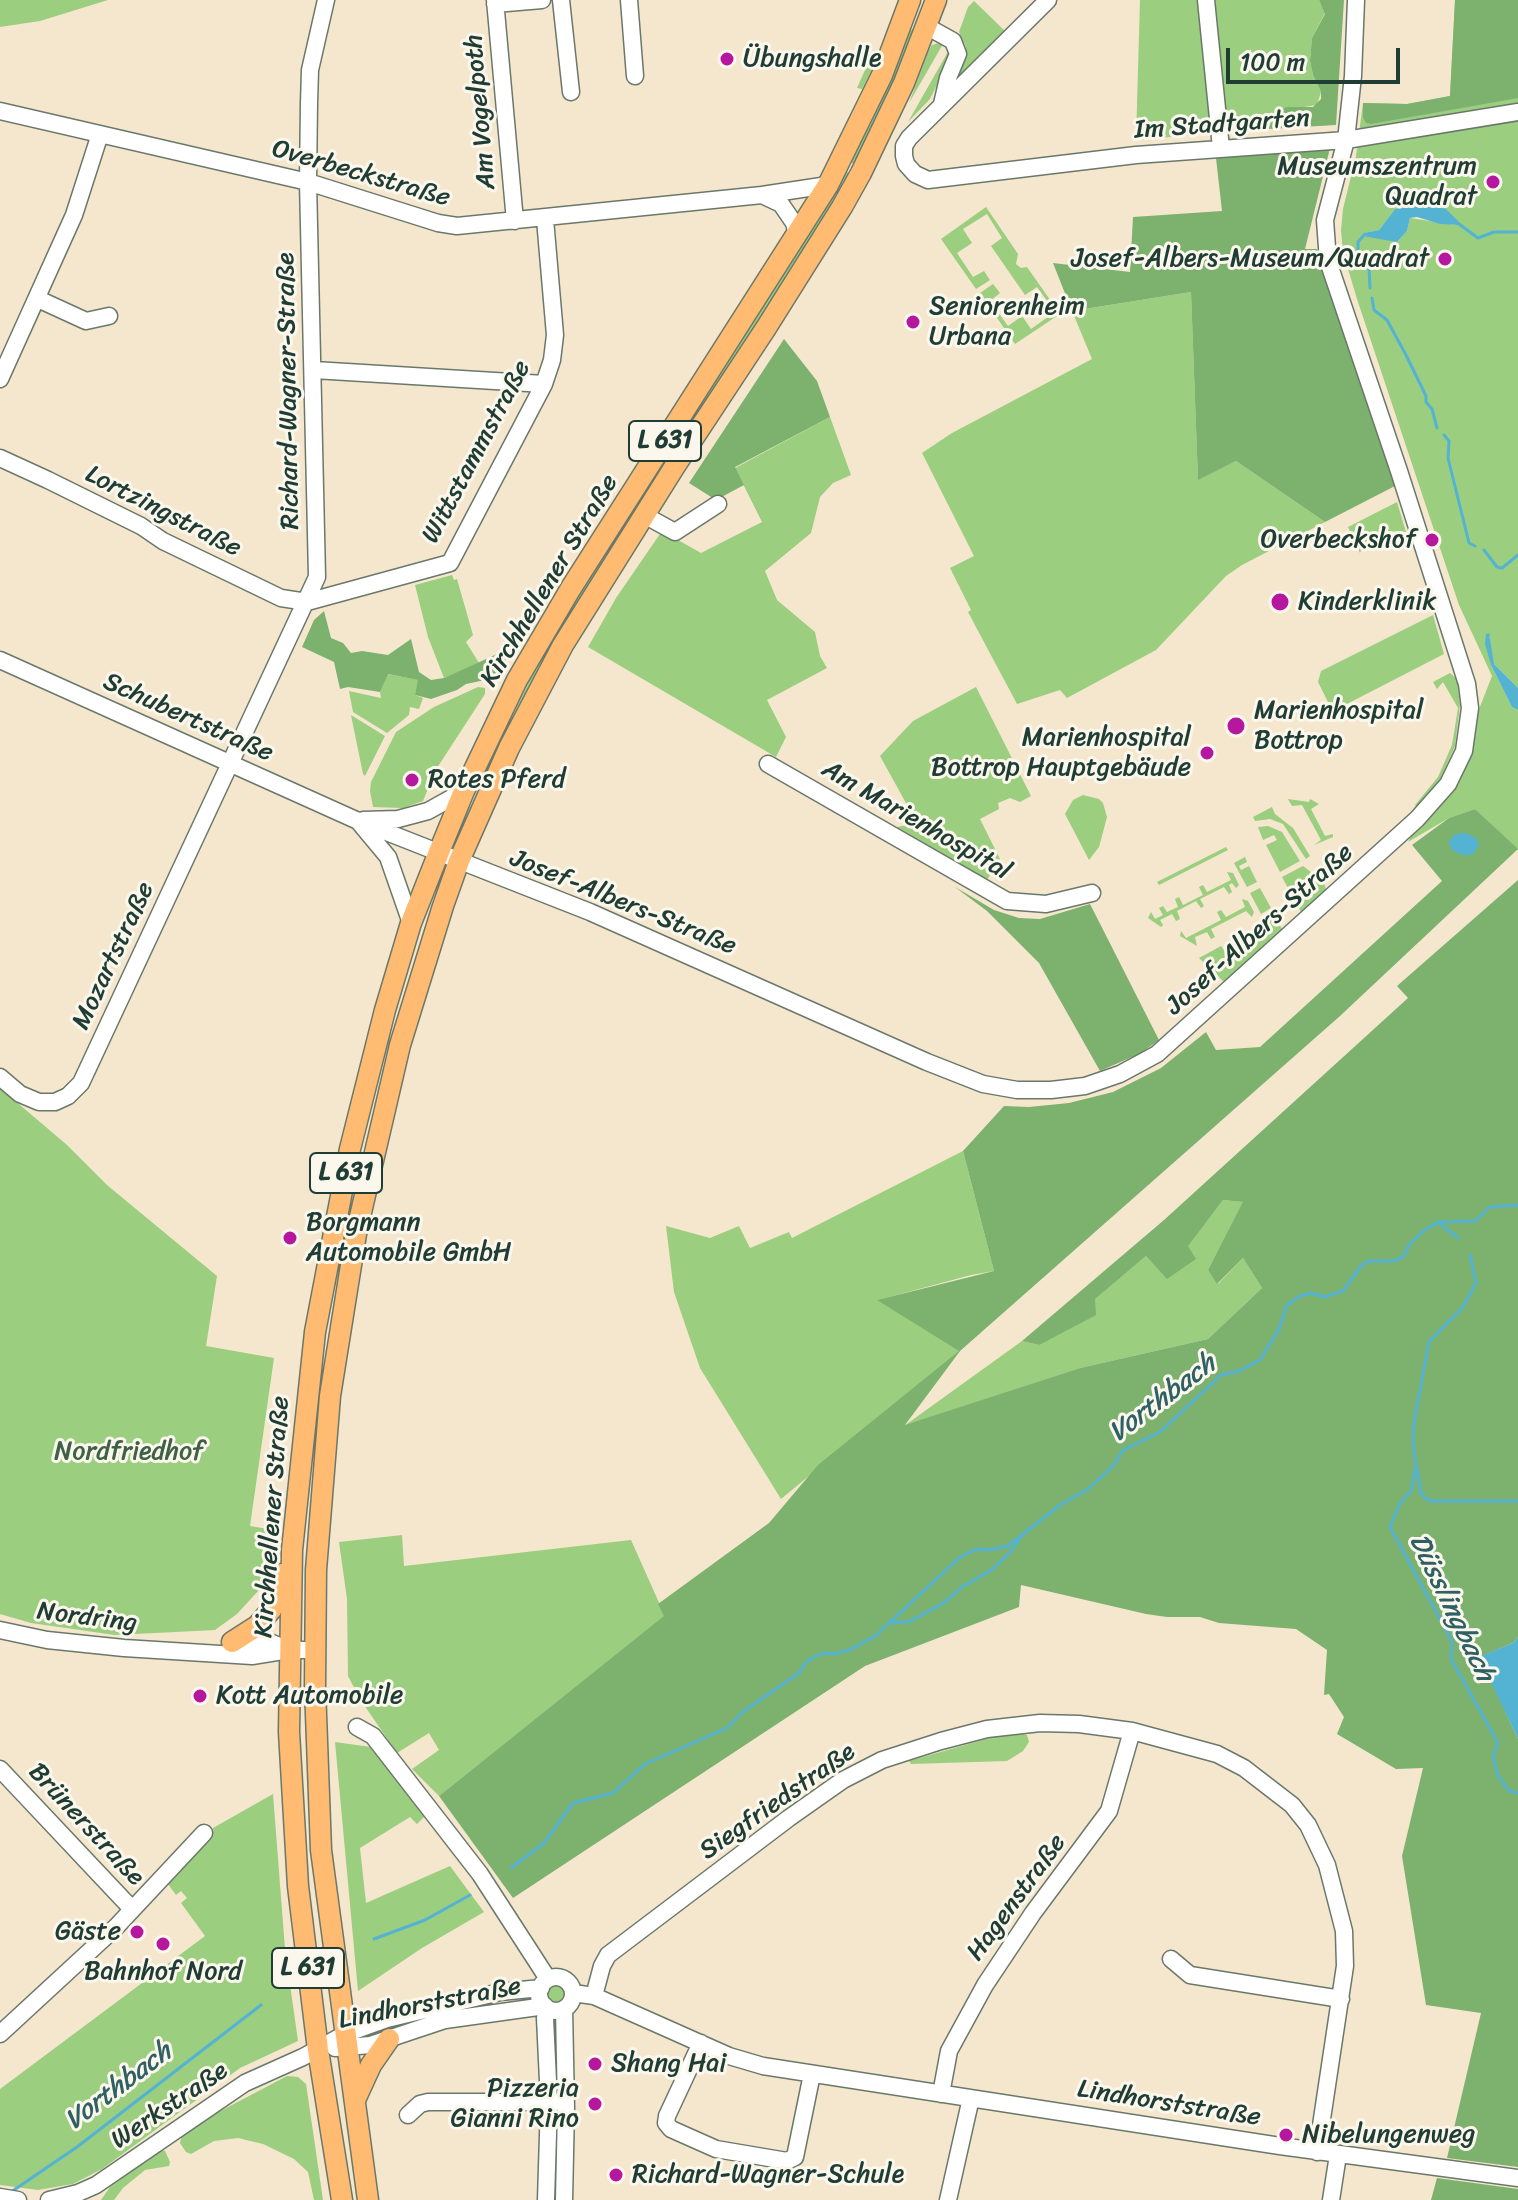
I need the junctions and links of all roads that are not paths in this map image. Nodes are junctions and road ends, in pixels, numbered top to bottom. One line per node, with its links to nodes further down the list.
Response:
1 (326, 0): 20 (street, Richard-Wagner-Straße)
2 (542, 0): 10 (street)
3 (561, 0): 13 (street)
4 (629, 0): 12 (street)
5 (910, 0): 21 (main road, L 631)
6 (936, 0): 11 (main road, L 631)
7 (1048, 0): 14 (street)
8 (1206, 0): 19 (street)
9 (1356, 0): 18 (street, Josef-Albers-Straße)
10 (495, 2): 24 (street, Am Vogelpoth)
11 (926, 26): 14 (street); 33 (main road, Kirchhellener Straße / L 631)
12 (635, 76)
13 (571, 92)
14 (942, 104): 19 (street, Im Stadtgarten)
15 (0, 111): 17 (street, Overbeckstraße)
16 (1518, 112): 18 (street, Im Stadtgarten)
17 (100, 134): 20 (street, Overbeckstraße); 26 (street)
18 (1346, 140): 19 (street, Im Stadtgarten); 41 (street, Josef-Albers-Straße)
19 (1221, 148)
20 (308, 182): 24 (street, Overbeckstraße); 28 (street, Richard-Wagner-Straße)
21 (828, 185): 22 (street, Overbeckstraße); 25 (main road, Kirchhellener Straße / L 631)
22 (762, 195): 23 (street, Overbeckstraße); 25 (street)
23 (545, 219): 24 (street, Overbeckstraße); 30 (street, Wittstammstraße)
24 (515, 221)
25 (797, 235): 38 (main road, Kirchhellener Straße / L 631)
26 (38, 299): 27 (street); 29 (street)
27 (109, 316)
28 (314, 370): 30 (street); 34 (street, Richard-Wagner-Straße)
29 (0, 379)
30 (544, 384): 34 (street, Wittstammstraße)
31 (0, 458): 34 (street, Lortzingstraße)
32 (718, 504): 33 (street, Kirchhellener Straße)
33 (644, 515): 41 (main road, Kirchhellener Straße / L 631)
34 (307, 602): 36 (street, Richard-Wagner-Straße)
35 (0, 660): 36 (street, Schubertstraße)
36 (231, 763): 39 (street, Schubertstraße); 44 (street, Mozartstraße)
37 (768, 764): 42 (street, Am Marienhospital)
38 (464, 791): 39 (street, Schubertstraße); 40 (main road, Kirchhellener Straße / L 631)
39 (356, 820): 40 (street, Schubertstraße); 43 (street, Schubertstraße)
40 (439, 852): 41 (street); 43 (main road, Kirchhellener Straße / L 631)
41 (459, 861): 49 (main road, Kirchhellener Straße / L 631)
42 (1092, 893)
43 (411, 923): 45 (main road, Kirchhellener Straße / L 631)
44 (0, 1077)
45 (292, 1550): 47 (main road); 48 (main road, Kirchhellener Straße / L 631)
46 (0, 1630): 50 (street, Nordring)
47 (232, 1642): 48 (street, Nordring); 50 (street, Nordring)
48 (289, 1650): 49 (street, Nordring); 50 (street, Nordring); 66 (main road, Kirchhellener Straße / L 631)
49 (315, 1650): 64 (main road, Kirchhellener Straße / L 631)
50 (169, 1651)
51 (357, 1727): 57 (street)
52 (1132, 1731): 59 (street, Siegfriedstraße); 60 (street, Siegfriedstraße); 68 (street, Hagenstraße)
53 (0, 1769): 55 (street, Brünerstraße)
54 (204, 1833): 55 (street, Brünerstraße)
55 (131, 1908): 62 (street)
56 (1171, 1959): 60 (street)
57 (544, 1984): 58 (street); 61 (street); 64 (street, Lindhorststraße)
58 (573, 1993): 59 (street, Lindhorststraße); 61 (street)
59 (594, 1996): 65 (street, Lindhorststraße)
60 (1341, 1999): 73 (street, Siegfriedstraße)
61 (552, 2008): 63 (street, Lindhorststraße); 71 (street)
62 (0, 2034)
63 (389, 2039): 64 (street, Lindhorststraße); 70 (main road)
64 (346, 2041): 66 (street, Lindhorststraße); 70 (main road, Kirchhellener Straße / L 631)
65 (701, 2043): 67 (street, Lindhorststraße); 67 (street)
66 (318, 2050): 77 (street, Werkstraße); 80 (main road, Kirchhellener Straße / L 631)
67 (812, 2074): 68 (street, Lindhorststraße)
68 (941, 2094): 69 (street, Lindhorststraße)
69 (971, 2098): 73 (street, Lindhorststraße); 84 (street)
70 (355, 2100): 81 (main road, Kirchhellener Straße / L 631)
71 (558, 2102): 72 (street); 82 (street); 83 (street)
72 (408, 2115)
73 (1317, 2152): 74 (street, Lindhorststraße)
74 (1338, 2155): 75 (street, Lindhorststraße); 85 (street)
75 (1518, 2178)
76 (0, 2197): 78 (street)
77 (79, 2197): 79 (street, Werkstraße)
78 (18, 2200)
79 (49, 2200)
80 (342, 2200)
81 (368, 2200)
82 (546, 2200)
83 (564, 2200)
84 (948, 2200)
85 (1331, 2200)

